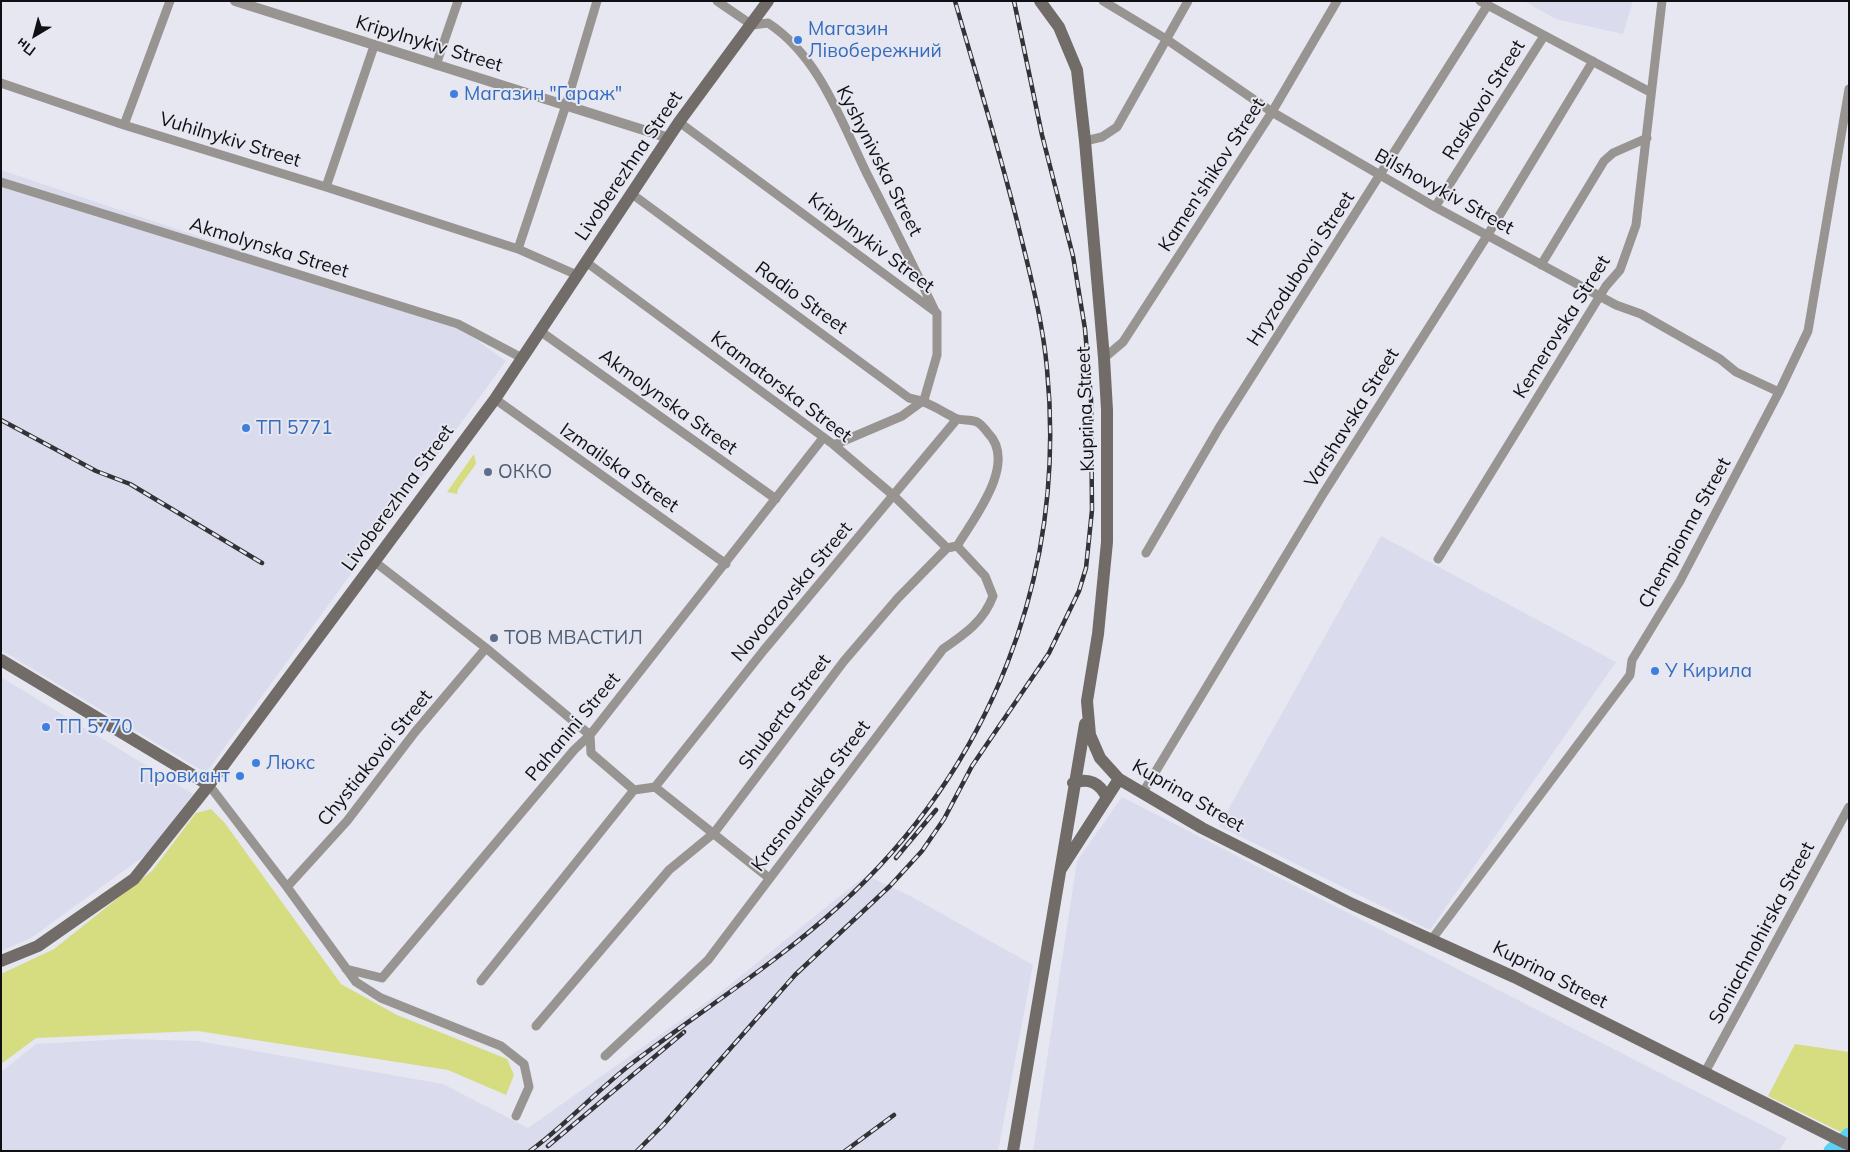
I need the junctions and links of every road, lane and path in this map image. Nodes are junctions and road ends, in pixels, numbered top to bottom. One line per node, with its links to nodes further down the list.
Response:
1 (170, 1): 25 (street)
2 (235, 1): 16 (street, Kripylnykiv Street)
3 (458, 1): 18 (street)
4 (597, 1): 22 (street)
5 (717, 1): 13 (street)
6 (768, 1): 13 (main road, Livoberezhna Street)
7 (1040, 1): 28 (main road, Kuprina Street)
8 (1103, 1): 15 (street, Bilshovykiv Street)
9 (1188, 1): 15 (street)
10 (1337, 1): 23 (street, Kamen'shikov Street)
11 (1662, 1): 21 (street, Kemerovska Street)
12 (1484, 3): 14 (street); 29 (street, Hryzodubovoi Street)
13 (752, 25): 24 (main road, Livoberezhna Street); 40 (street, Kyshynivska Street)
14 (1544, 36): 17 (street); 33 (street, Raskovoi Street)
15 (1166, 39): 23 (street, Bilshovykiv Street); 28 (street)
16 (374, 46): 18 (street, Kripylnykiv Street); 31 (street)
17 (1592, 61): 21 (street); 34 (street, Varshavska Street)
18 (436, 65): 22 (street, Kripylnykiv Street)
19 (1, 83): 25 (street, Vuhilnykiv Street)
20 (1849, 89): 44 (street, Chempionna Street)
21 (1650, 92): 27 (street, Kemerovska Street)
22 (566, 105): 26 (street, Kripylnykiv Street); 35 (street)
23 (1272, 112): 29 (street, Bilshovykiv Street); 43 (street, Kamen'shikov Street)
24 (679, 122): 26 (main road, Livoberezhna Street); 40 (street, Kripylnykiv Street)
25 (124, 125): 31 (street, Vuhilnykiv Street)
26 (669, 138): 32 (main road, Livoberezhna Street)
27 (1647, 138): 37 (street); 39 (street, Kemerovska Street)
28 (1085, 141): 43 (main road, Kuprina Street)
29 (1380, 176): 33 (street, Bilshovykiv Street); 54 (street, Hryzodubovoi Street)
30 (1, 182): 42 (street, Akmolynska Street)
31 (326, 187): 35 (street, Vuhilnykiv Street)
32 (632, 194): 36 (main road, Livoberezhna Street); 46 (street, Radio Street)
33 (1435, 207): 34 (street, Bilshovykiv Street)
34 (1487, 236): 37 (street, Bilshovykiv Street); 67 (street, Varshavska Street)
35 (518, 249): 38 (street, Vuhilnykiv Street)
36 (586, 262): 38 (main road, Livoberezhna Street); 48 (street, Kramatorska Street)
37 (1541, 266): 39 (street, Bilshovykiv Street)
38 (577, 275): 41 (main road, Livoberezhna Street)
39 (1600, 296): 44 (street, Bilshovykiv Street); 55 (street, Kemerovska Street)
40 (936, 313): 46 (street, Kripylnykiv Street)
41 (540, 331): 42 (main road, Livoberezhna Street); 51 (street, Akmolynska Street)
42 (522, 358): 45 (main road, Livoberezhna Street)
43 (1104, 358): 60 (main road, Kuprina Street)
44 (1779, 392): 74 (street, Chempionna Street)
45 (494, 399): 56 (main road, Livoberezhna Street); 57 (street, Izmailska Street)
46 (924, 400): 47 (street, Radio Street); 49 (street)
47 (957, 419): 50 (street, Novoazovska Street); 52 (street)
48 (823, 438): 49 (street, Kramatorska Street); 51 (street, Pahanini Street)
49 (834, 445): 50 (street, Kramatorska Street)
50 (894, 496): 53 (street, Kramatorska Street); 65 (street, Novoazovska Street)
51 (776, 499): 57 (street, Pahanini Street)
52 (957, 546): 53 (street); 72 (street, Krasnouralska Street)
53 (947, 548): 70 (street, Shuberta Street)
54 (1146, 553)
55 (1438, 559)
56 (375, 562): 58 (street); 64 (main road, Livoberezhna Street)
57 (726, 564): 61 (street, Pahanini Street)
58 (486, 648): 61 (street); 73 (street, Chystiakovoi Street)
59 (1, 660): 64 (main road)
60 (1087, 701): 62 (main road, Kuprina Street); 63 (main road)
61 (590, 735): 66 (street); 76 (street, Pahanini Street)
62 (1119, 779): 67 (main road, Kuprina Street); 68 (main road)
63 (1073, 783): 68 (main road); 71 (main road)
64 (209, 785): 73 (street); 75 (main road, Livoberezhna Street)
65 (655, 787): 66 (street); 70 (street)
66 (634, 790): 77 (street)
67 (1142, 794): 74 (main road, Kuprina Street)
68 (1107, 798): 71 (main road)
69 (1849, 807): 80 (street, Soniachnohirska Street)
70 (714, 833): 72 (street); 78 (street, Shuberta Street)
71 (1058, 873): 83 (main road)
72 (769, 878): 79 (street, Krasnouralska Street)
73 (287, 887): 76 (street)
74 (1432, 939): 80 (main road, Kuprina Street)
75 (1, 960)
76 (346, 969): 81 (street)
77 (481, 981)
78 (536, 1026)
79 (605, 1056)
80 (1704, 1074): 82 (main road, Kuprina Street)
81 (516, 1116)
82 (1849, 1145)
83 (1012, 1151)

